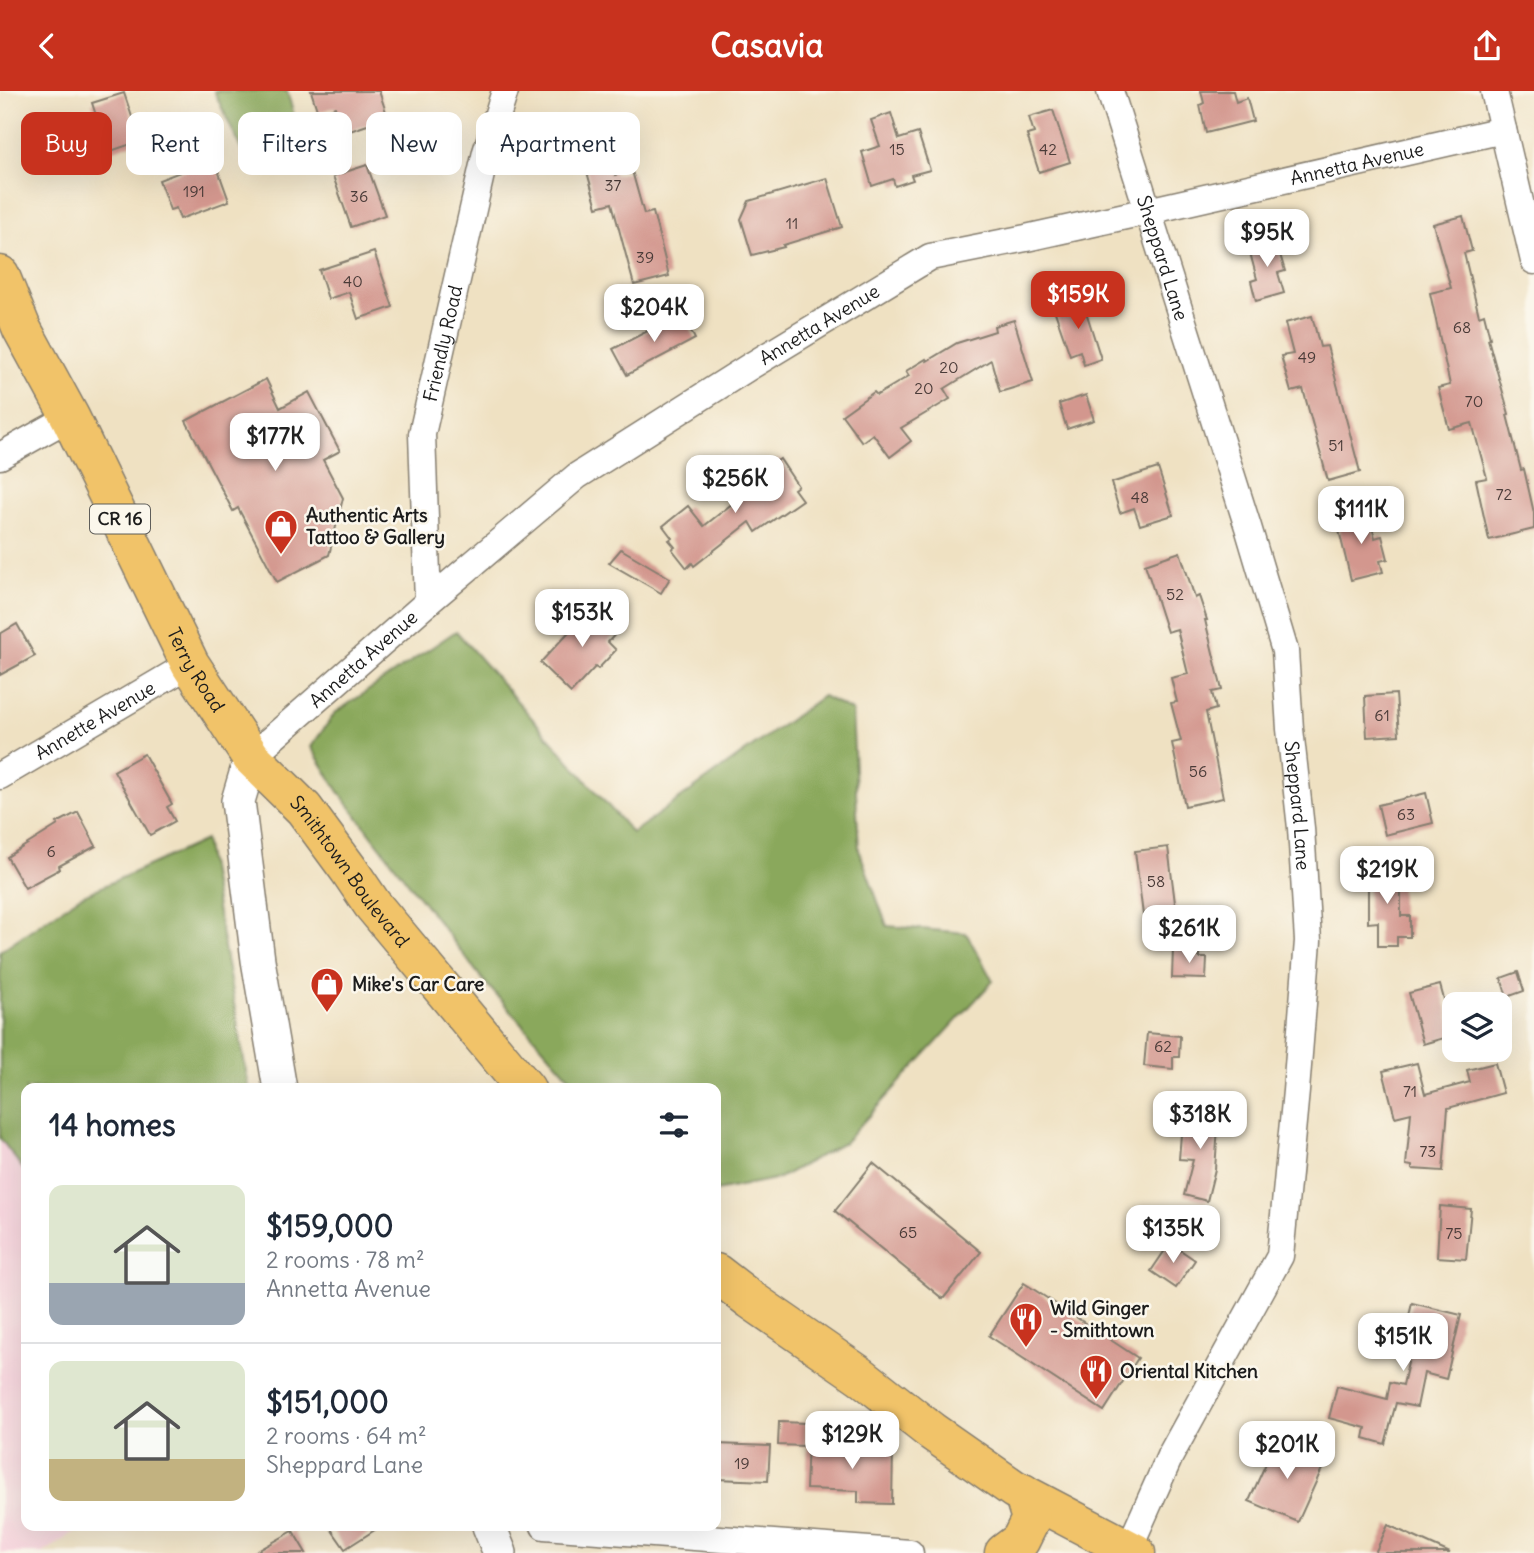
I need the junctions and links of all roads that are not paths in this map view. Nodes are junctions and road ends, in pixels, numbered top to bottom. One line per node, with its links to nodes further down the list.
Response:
1 (505, 91): 10 (street, Friendly Road)
2 (1110, 91): 5 (street, Sheppard Lane)
3 (1494, 91): 4 (street)
4 (1503, 130): 5 (street, Annetta Avenue); 6 (street)
5 (1148, 211): 10 (street, Annetta Avenue); 20 (street, Sheppard Lane)
6 (1534, 261)
7 (0, 275): 8 (main road, Terry Road / CR 16)
8 (70, 417): 9 (street); 11 (main road, Terry Road / CR 16)
9 (0, 456)
10 (428, 602): 12 (street, Annetta Avenue)
11 (190, 664): 12 (main road, Terry Road / CR 16); 13 (street, Annette Avenue)
12 (251, 757): 14 (street); 15 (main road, Smithtown Boulevard / CR 16)
13 (0, 776)
14 (279, 1083)
15 (521, 1083)
16 (721, 1277): 17 (main road)
17 (1023, 1493): 20 (main road); 23 (main road)
18 (491, 1531): 21 (street)
19 (612, 1531): 22 (street)
20 (1129, 1552)
21 (500, 1553)
22 (910, 1553)
23 (1004, 1553)

